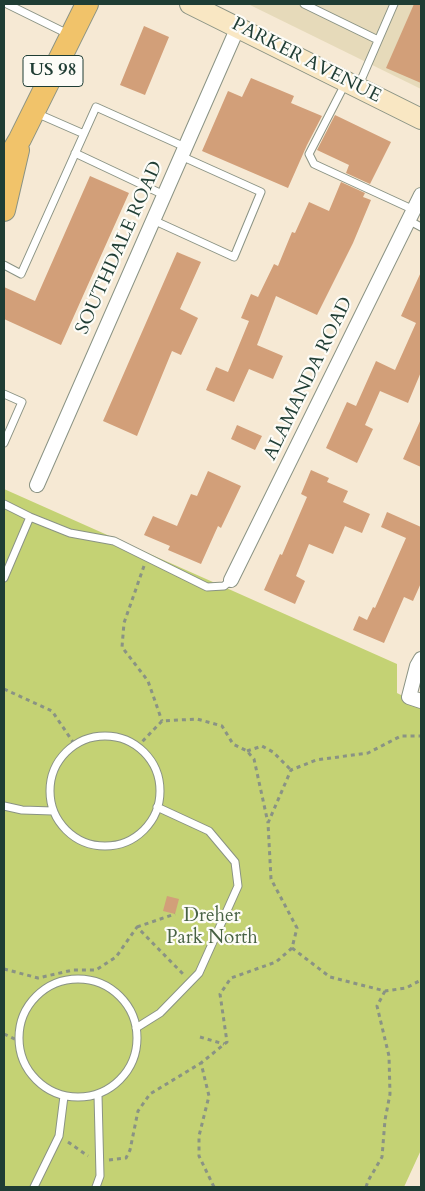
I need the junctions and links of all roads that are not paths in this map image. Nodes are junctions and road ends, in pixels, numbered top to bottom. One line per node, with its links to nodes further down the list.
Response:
1 (7, 4): 7 (lane)
2 (86, 4): 7 (main road, US 98)
3 (190, 4): 6 (street, PARKER AVENUE)
4 (304, 4): 8 (lane)
5 (394, 4): 8 (lane)
6 (238, 27): 9 (street, PARKER AVENUE); 14 (street, SOUTHDALE ROAD)
7 (71, 35): 10 (main road, US 98)
8 (378, 40): 9 (lane)
9 (352, 84): 11 (street, PARKER AVENUE); 20 (lane)
10 (33, 112): 12 (lane); 13 (main road, US 98)
11 (421, 119)
12 (84, 134): 14 (lane); 15 (lane)
13 (20, 139): 16 (main road, US 98); 19 (main road, US 98)
14 (183, 151): 18 (street, SOUTHDALE ROAD); 21 (lane)
15 (75, 153): 18 (lane); 23 (lane)
16 (4, 166)
17 (421, 194): 20 (street, ALAMANDA ROAD)
18 (164, 195): 21 (street, SOUTHDALE ROAD)
19 (4, 210)
20 (411, 215): 22 (lane); 30 (street, ALAMANDA ROAD)
21 (153, 220): 26 (street, SOUTHDALE ROAD)
22 (421, 227)
23 (4, 265)
24 (4, 394): 25 (lane)
25 (4, 443)
26 (37, 485)
27 (4, 504): 28 (lane)
28 (30, 517): 29 (lane); 30 (lane)
29 (4, 578)
30 (231, 580)
31 (419, 663): 32 (street)
32 (421, 700)
33 (4, 806): 35 (lane)
34 (157, 807): 35 (lane); 35 (lane); 36 (lane)
35 (53, 811)
36 (136, 1028): 37 (lane); 38 (lane)
37 (98, 1095): 38 (lane); 40 (lane)
38 (64, 1096): 39 (lane)
39 (34, 1187)
40 (96, 1187)

